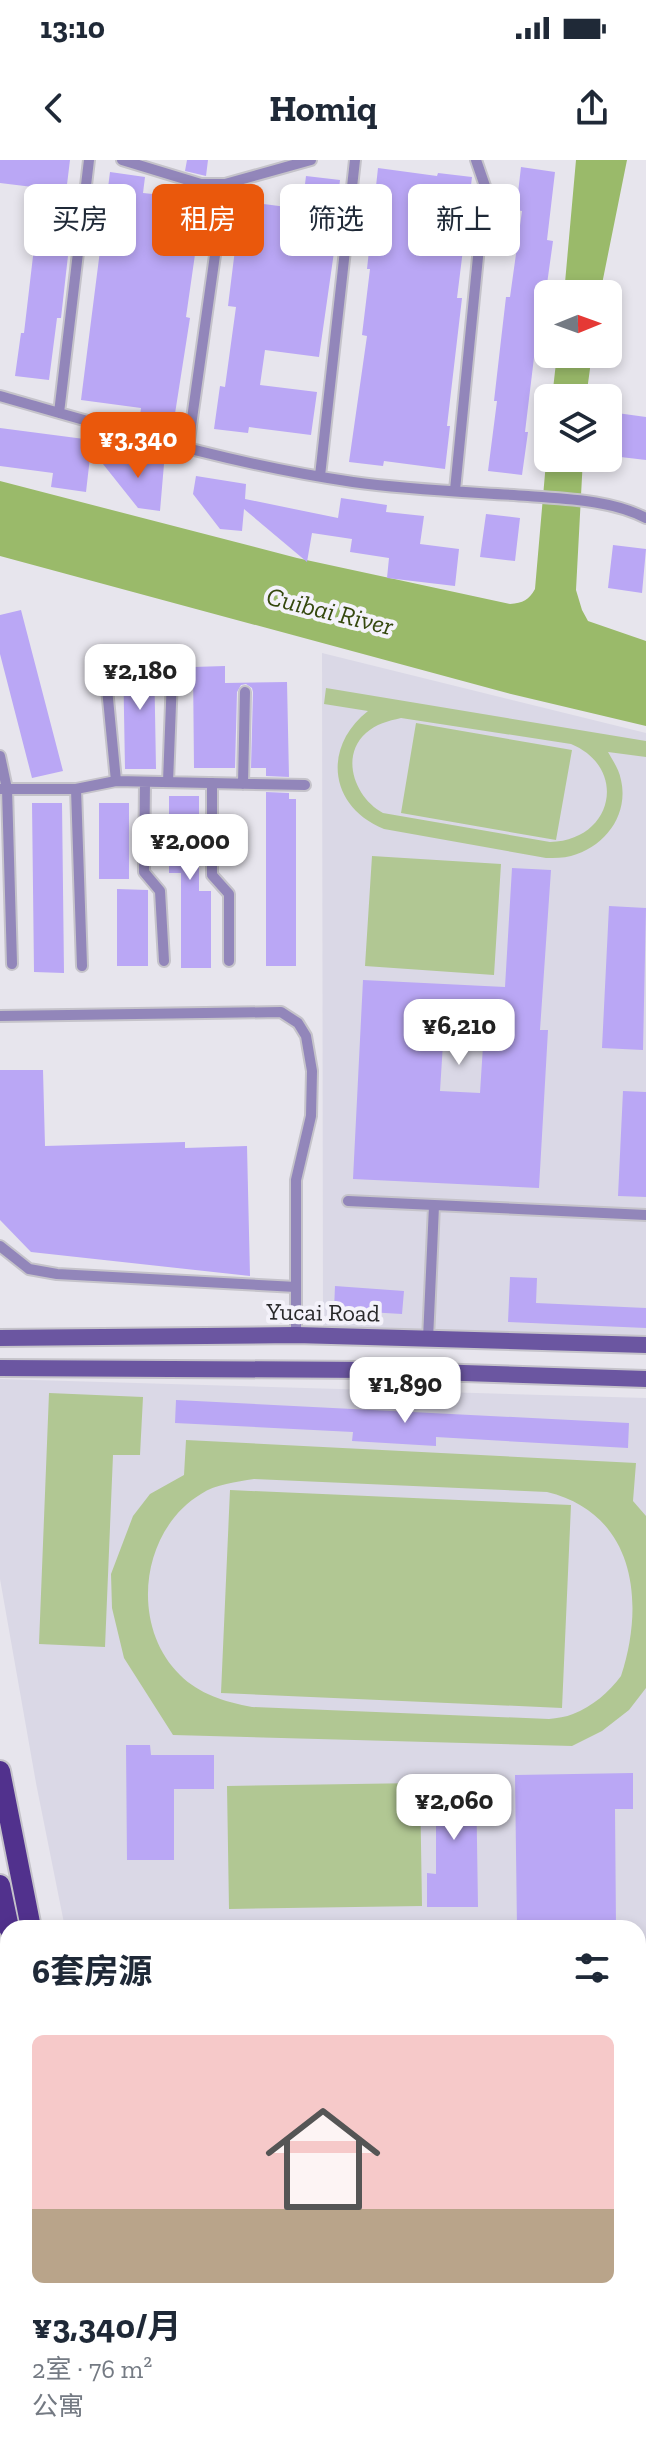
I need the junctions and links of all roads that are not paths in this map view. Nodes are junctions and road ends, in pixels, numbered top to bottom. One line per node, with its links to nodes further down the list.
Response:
1 (89, 160): 12 (lane)
2 (122, 160): 7 (lane)
3 (164, 160): 7 (lane)
4 (311, 160): 9 (lane)
5 (355, 160): 14 (lane)
6 (476, 160): 15 (lane)
7 (161, 173): 8 (lane)
8 (201, 184)
9 (225, 184)
10 (215, 256): 13 (lane)
11 (0, 396): 12 (lane)
12 (59, 413): 13 (lane)
13 (188, 447): 14 (lane)
14 (320, 476): 15 (lane)
15 (455, 490): 16 (lane)
16 (646, 518)
17 (105, 668): 21 (lane)
18 (172, 678): 23 (lane)
19 (245, 692): 25 (lane)
20 (0, 756): 27 (lane)
21 (116, 781): 22 (lane); 28 (lane)
22 (145, 782): 23 (lane); 29 (lane)
23 (168, 782): 24 (lane)
24 (212, 783): 25 (lane); 30 (lane)
25 (243, 784): 26 (lane)
26 (305, 785)
27 (3, 789): 28 (lane); 31 (lane)
28 (76, 789): 32 (lane)
29 (164, 961)
30 (229, 961)
31 (12, 964)
32 (82, 966)
33 (0, 1016): 38 (lane)
34 (348, 1201): 35 (lane)
35 (434, 1206): 36 (lane); 41 (lane)
36 (646, 1215)
37 (0, 1246): 38 (lane)
38 (296, 1287): 39 (lane)
39 (296, 1335): 40 (main road, Yucai Road); 41 (main road, Yucai Road)
40 (0, 1338)
41 (428, 1339): 42 (main road, Yucai Road)
42 (646, 1345)
43 (0, 1368): 44 (main road)
44 (646, 1379)
45 (0, 1771): 48 (main road)
46 (0, 1885): 47 (main road)
47 (7, 1920)
48 (29, 1920)

